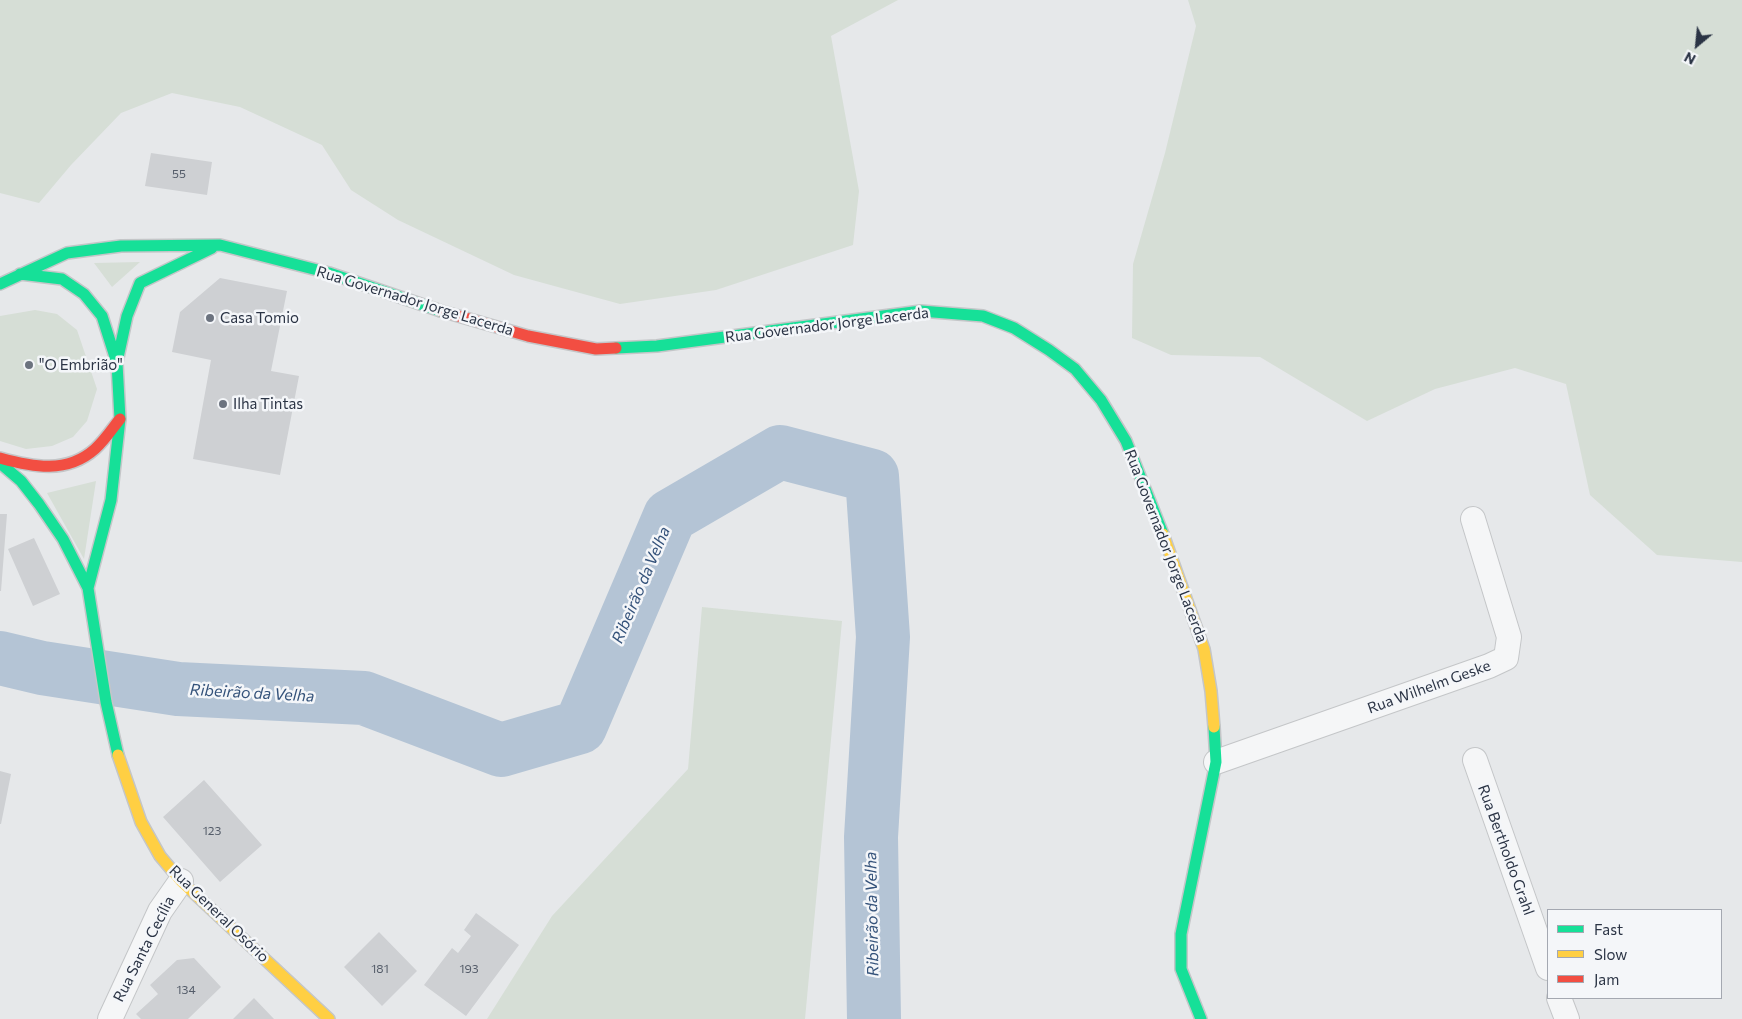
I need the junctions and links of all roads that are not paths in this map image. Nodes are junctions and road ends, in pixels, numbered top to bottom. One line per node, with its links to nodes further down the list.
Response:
1 (220, 244): 2 (main road, Rua Governador Jorge Lacerda); 4 (main road); 11 (main road, Rua Governador Jorge Lacerda)
2 (20, 274): 3 (main road, Rua Governador Jorge Lacerda); 4 (main road)
3 (0, 284)
4 (117, 363): 5 (main road, Rua General Osório)
5 (120, 419): 6 (main road); 9 (main road, Rua General Osório)
6 (0, 458)
7 (0, 463): 9 (main road, Rua General Osório)
8 (1474, 519): 11 (street, Rua Wilhelm Geske)
9 (88, 588): 12 (main road, Rua General Osório)
10 (1475, 760): 13 (street, Rua Bertholdo Grahl)
11 (1216, 762): 17 (main road, Rua Governador Jorge Lacerda)
12 (181, 881): 15 (street, Rua Santa Cecília); 16 (main road, Rua General Osório)
13 (1547, 965)
14 (1559, 999): 18 (street)
15 (110, 1019)
16 (329, 1019)
17 (1201, 1019)
18 (1567, 1019)

